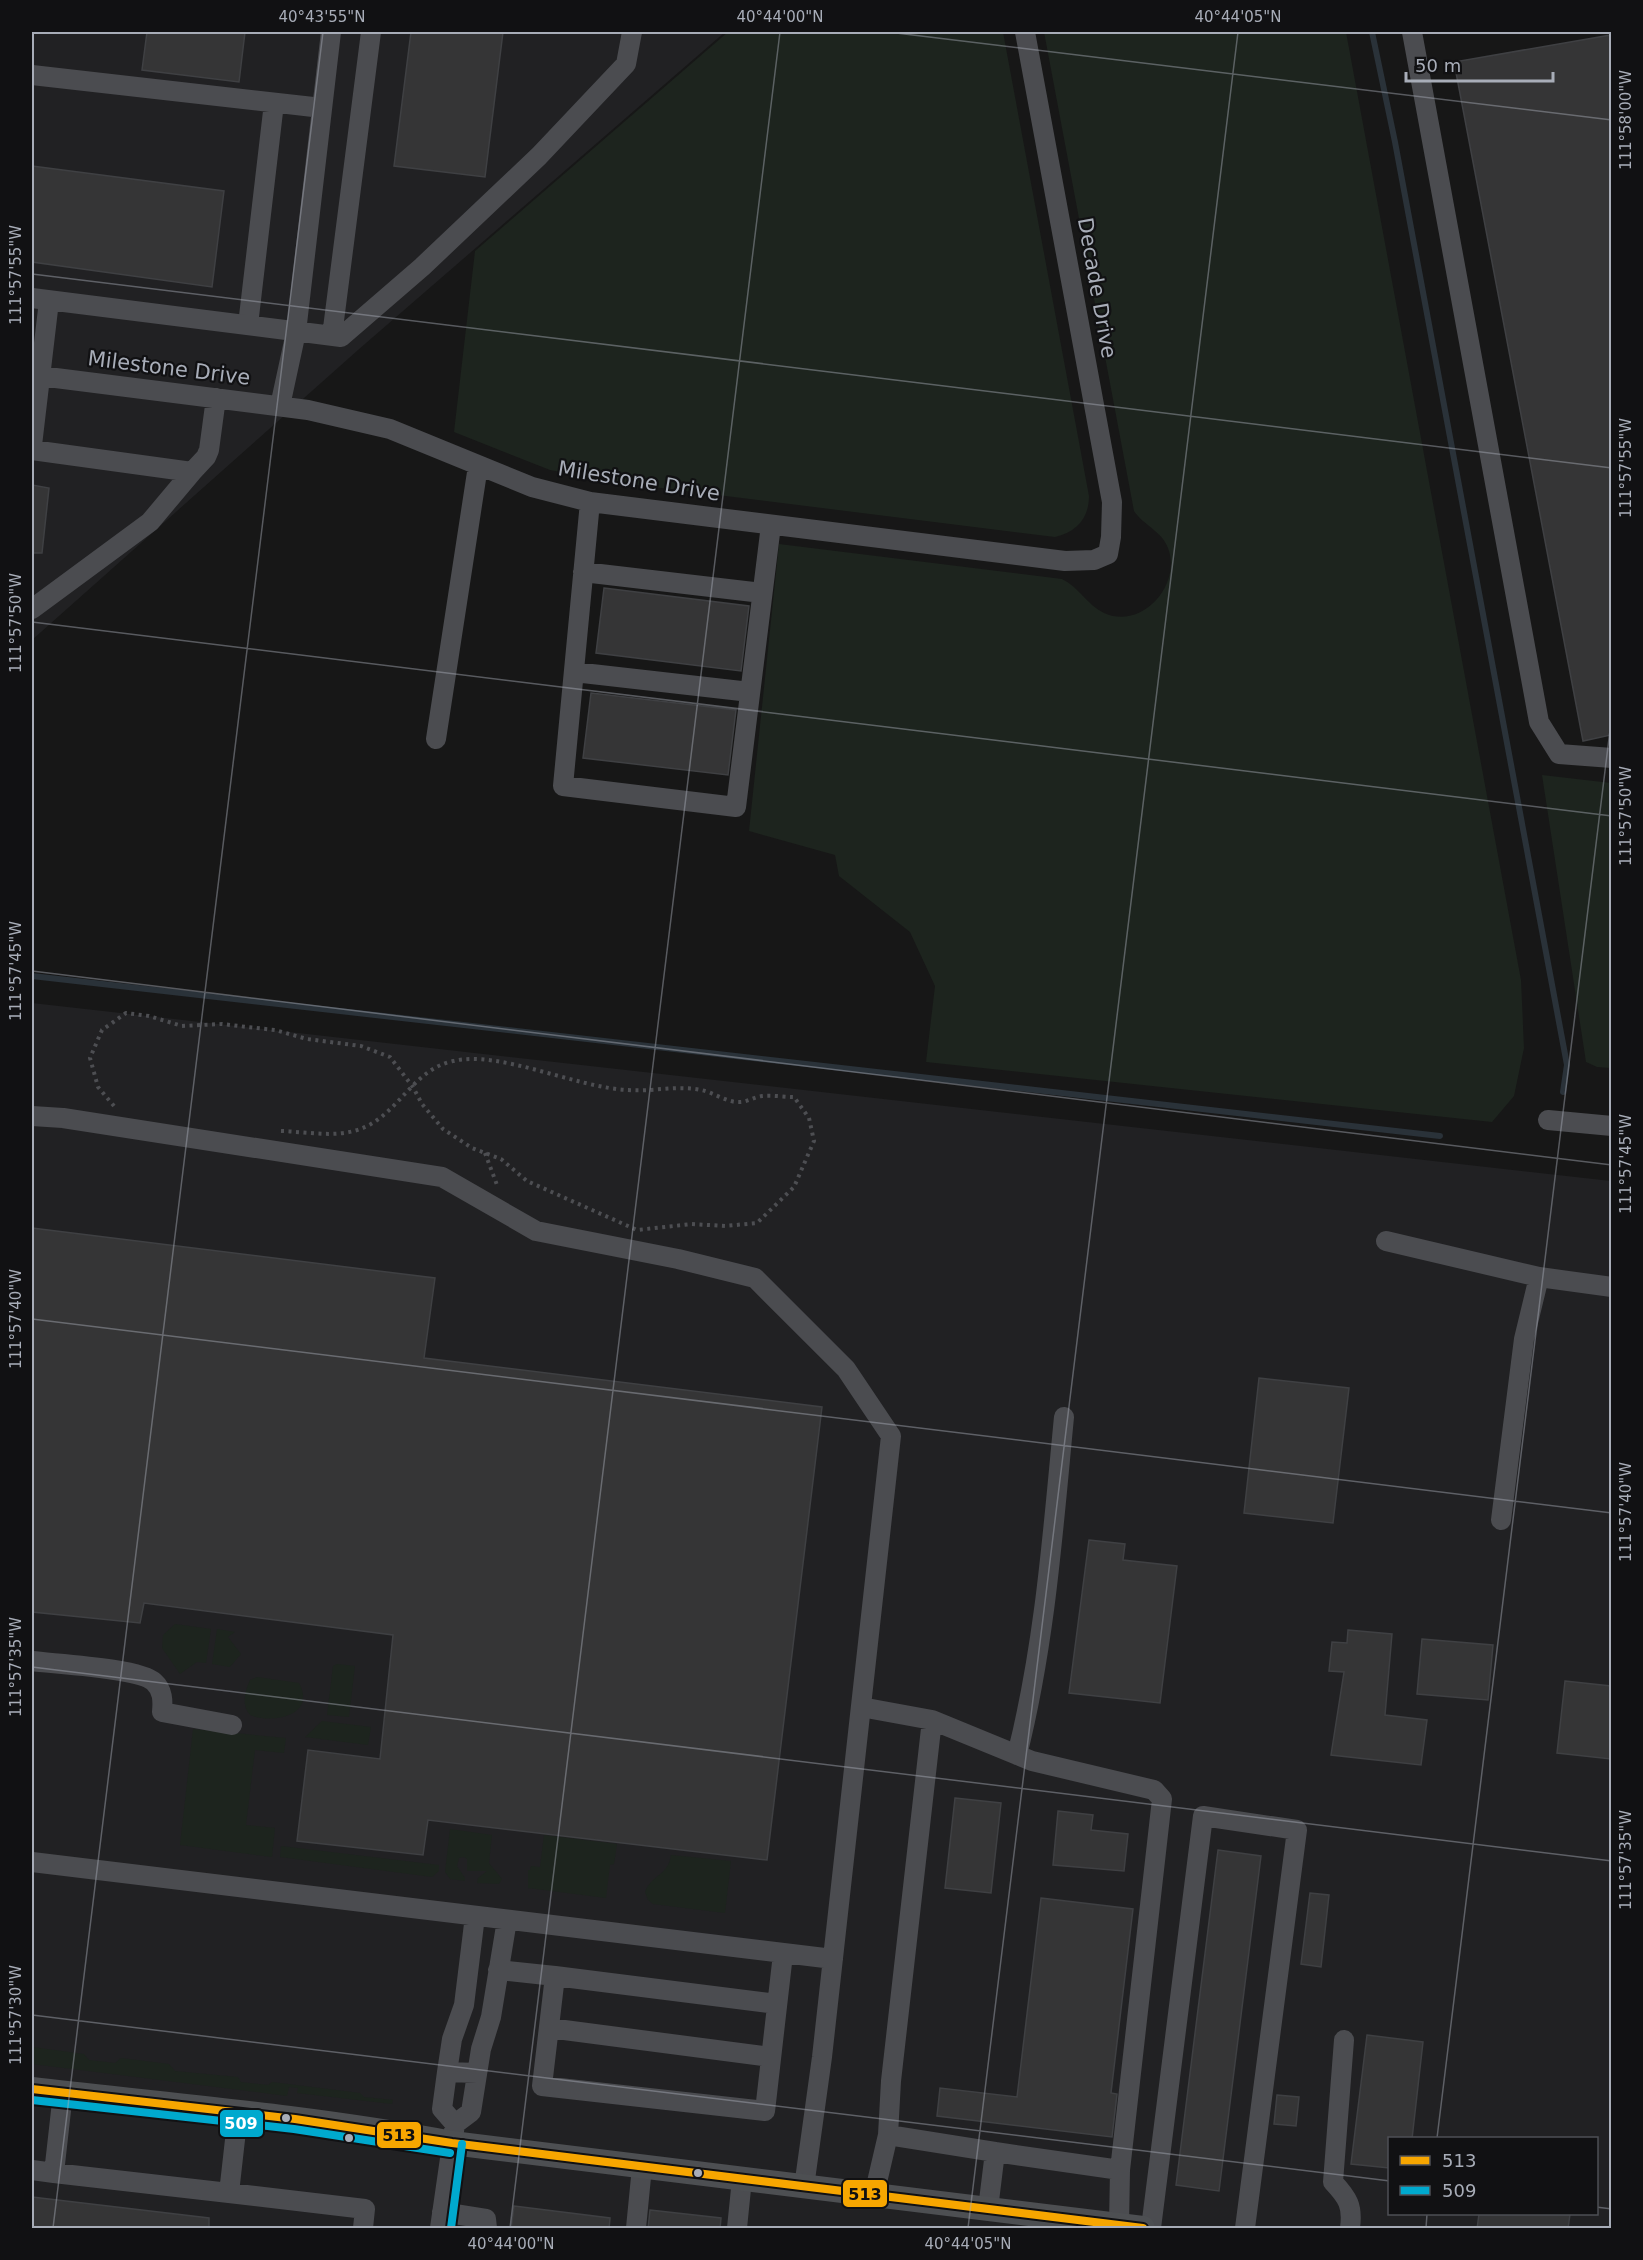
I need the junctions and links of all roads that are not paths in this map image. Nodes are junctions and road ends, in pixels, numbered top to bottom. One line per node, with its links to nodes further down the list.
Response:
1 (331, 32): 8 (street)
2 (371, 32): 12 (street)
3 (632, 32): 12 (street)
4 (1025, 32): 22 (street, Decade Drive)
5 (1412, 32): 29 (street)
6 (32, 75): 7 (street)
7 (274, 103): 8 (street); 10 (street)
8 (322, 108): 11 (street)
9 (40, 299): 10 (street); 13 (street)
10 (248, 326): 11 (street)
11 (296, 332): 12 (street); 15 (street)
12 (332, 336)
13 (36, 376): 14 (street, Milestone Drive); 16 (street)
14 (216, 398): 15 (street, Milestone Drive); 19 (street)
15 (280, 406): 18 (street, Milestone Drive)
16 (32, 445)
17 (32, 450): 19 (street)
18 (478, 465): 20 (street, Milestone Drive); 28 (street)
19 (192, 472): 25 (street)
20 (590, 502): 21 (street, Milestone Drive); 23 (street)
21 (771, 525): 22 (street, Milestone Drive); 24 (street)
22 (1108, 554)
23 (583, 572): 24 (street); 26 (street)
24 (762, 593): 27 (street)
25 (32, 609)
26 (574, 672): 27 (street); 27 (street)
27 (750, 692)
28 (436, 739)
29 (1611, 758)
30 (32, 1116): 39 (street)
31 (1548, 1120): 32 (street)
32 (1611, 1126)
33 (1386, 1241): 34 (street)
34 (1539, 1277): 35 (street); 37 (street)
35 (1611, 1287)
36 (1064, 1417): 42 (street)
37 (1501, 1520)
38 (32, 1661): 41 (street)
39 (861, 1707): 40 (street); 47 (street)
40 (932, 1720): 42 (street); 60 (street)
41 (232, 1725)
42 (1017, 1755): 64 (street)
43 (32, 1862): 44 (street)
44 (475, 1916): 45 (street); 54 (street)
45 (507, 1920): 46 (street); 48 (street)
46 (783, 1954): 47 (street); 50 (street)
47 (833, 1959): 67 (street)
48 (498, 1970): 49 (street); 55 (street)
49 (555, 1976): 50 (street); 51 (street)
50 (777, 2004): 53 (street)
51 (549, 2028): 53 (street); 53 (street)
52 (1344, 2040): 78 (street)
53 (771, 2057)
54 (447, 2072): 55 (street); 59 (street)
55 (477, 2073): 59 (street)
56 (32, 2089): 57 (main road)
57 (63, 2093): 58 (main road); 65 (street)
58 (238, 2113): 59 (main road); 68 (street)
59 (453, 2134): 62 (main road); 71 (street)
60 (888, 2136): 61 (street); 69 (street)
61 (995, 2152): 64 (street); 70 (street)
62 (642, 2167): 66 (main road); 75 (street)
63 (32, 2170): 65 (street)
64 (1120, 2170): 72 (street)
65 (54, 2173): 68 (street)
66 (742, 2179): 67 (main road); 76 (street)
67 (804, 2187): 69 (main road)
68 (229, 2193): 73 (street)
69 (874, 2195): 70 (main road)
70 (988, 2210): 72 (main road)
71 (441, 2220): 74 (street)
72 (1135, 2228): 77 (street)
73 (363, 2229)
74 (487, 2229)
75 (636, 2229)
76 (736, 2229)
77 (1245, 2229)
78 (1350, 2229)

